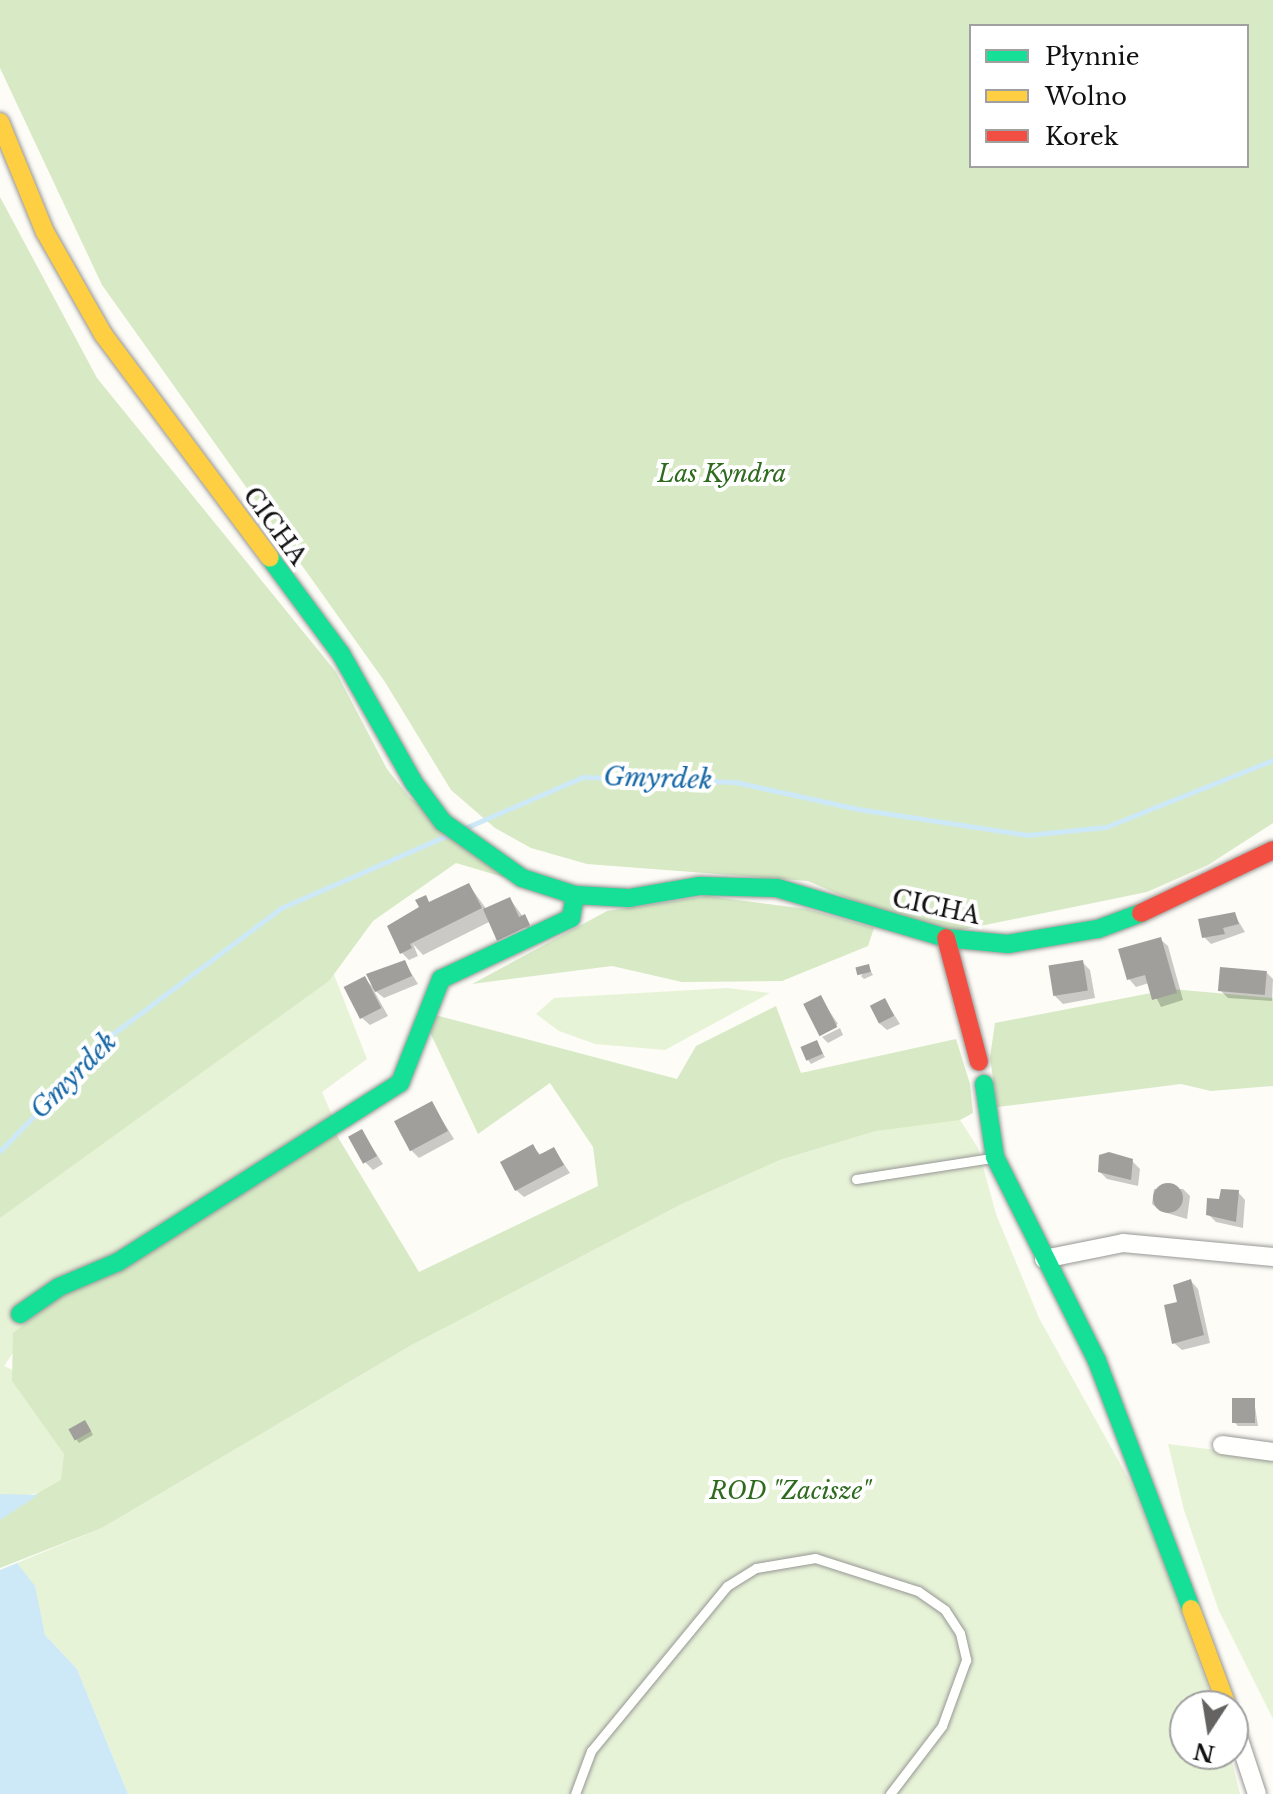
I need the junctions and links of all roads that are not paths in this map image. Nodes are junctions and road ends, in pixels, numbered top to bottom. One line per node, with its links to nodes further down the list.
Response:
1 (0, 122): 3 (street, CICHA)
2 (1273, 850): 4 (street, CICHA)
3 (575, 895): 4 (street, CICHA); 11 (street)
4 (946, 938): 5 (street)
5 (979, 1062)
6 (984, 1084): 7 (street)
7 (995, 1157): 8 (lane); 10 (street)
8 (856, 1179)
9 (1273, 1257): 10 (street)
10 (1044, 1259): 14 (street)
11 (20, 1314)
12 (1222, 1445): 13 (street)
13 (1273, 1452)
14 (1221, 1690)
15 (1249, 1770): 18 (street)
16 (575, 1794): 17 (lane)
17 (890, 1794)
18 (1257, 1794)

